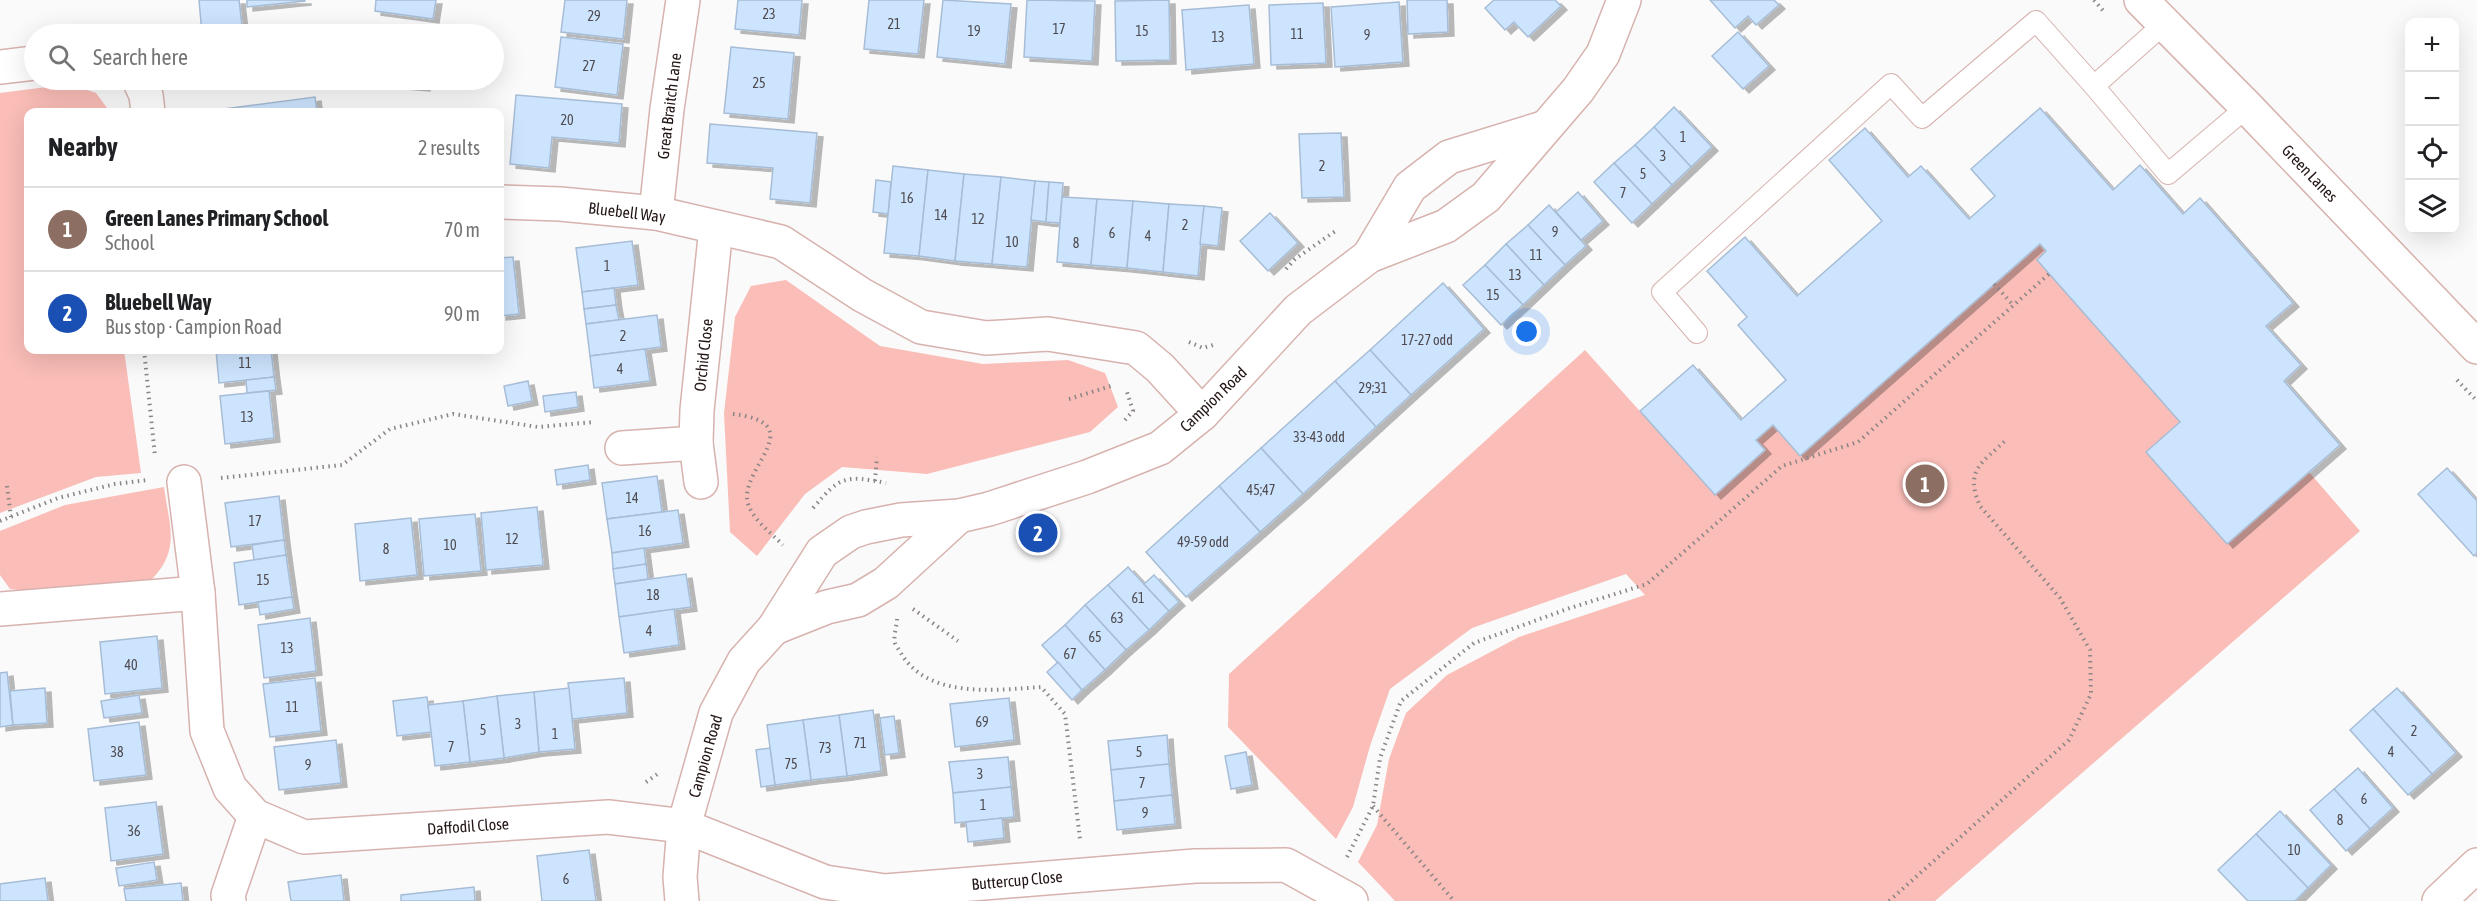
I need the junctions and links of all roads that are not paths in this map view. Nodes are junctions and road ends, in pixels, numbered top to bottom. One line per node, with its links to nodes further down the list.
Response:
1 (683, 0): 13 (street, Great Braitch Lane)
2 (1624, 0): 11 (street, Campion Road)
3 (2141, 0): 4 (street, Green Lanes)
4 (2164, 23): 7 (lane); 9 (street, Green Lanes)
5 (24, 64): 6 (street)
6 (0, 67)
7 (2094, 86): 9 (lane); 16 (lane)
8 (144, 90): 10 (street)
9 (2247, 107): 17 (street, Green Lanes)
10 (148, 108)
11 (1543, 128): 15 (street, Campion Road); 15 (street, Campion Road)
12 (504, 202): 13 (street, Bluebell Way)
13 (656, 213): 14 (street, Bluebell Way)
14 (716, 228): 18 (street, Bluebell Way); 19 (street, Orchid Close)
15 (1369, 255): 18 (street, Campion Road)
16 (1697, 333)
17 (2477, 348)
18 (1202, 414): 23 (street, Campion Road)
19 (696, 443): 20 (street); 22 (street, Orchid Close)
20 (622, 448)
21 (170, 474): 24 (street, Daffodil Close)
22 (702, 482)
23 (959, 516): 26 (street, Campion Road); 26 (street, Campion Road)
24 (198, 593): 25 (street); 27 (street, Daffodil Close)
25 (0, 609)
26 (774, 628): 28 (street, Campion Road)
27 (255, 816): 28 (street, Daffodil Close); 30 (street)
28 (684, 826): 31 (street, Campion Road); 32 (street, Buttercup Close)
29 (2477, 865): 33 (street)
30 (229, 901)
31 (682, 901)
32 (1351, 901)
33 (2439, 901)

